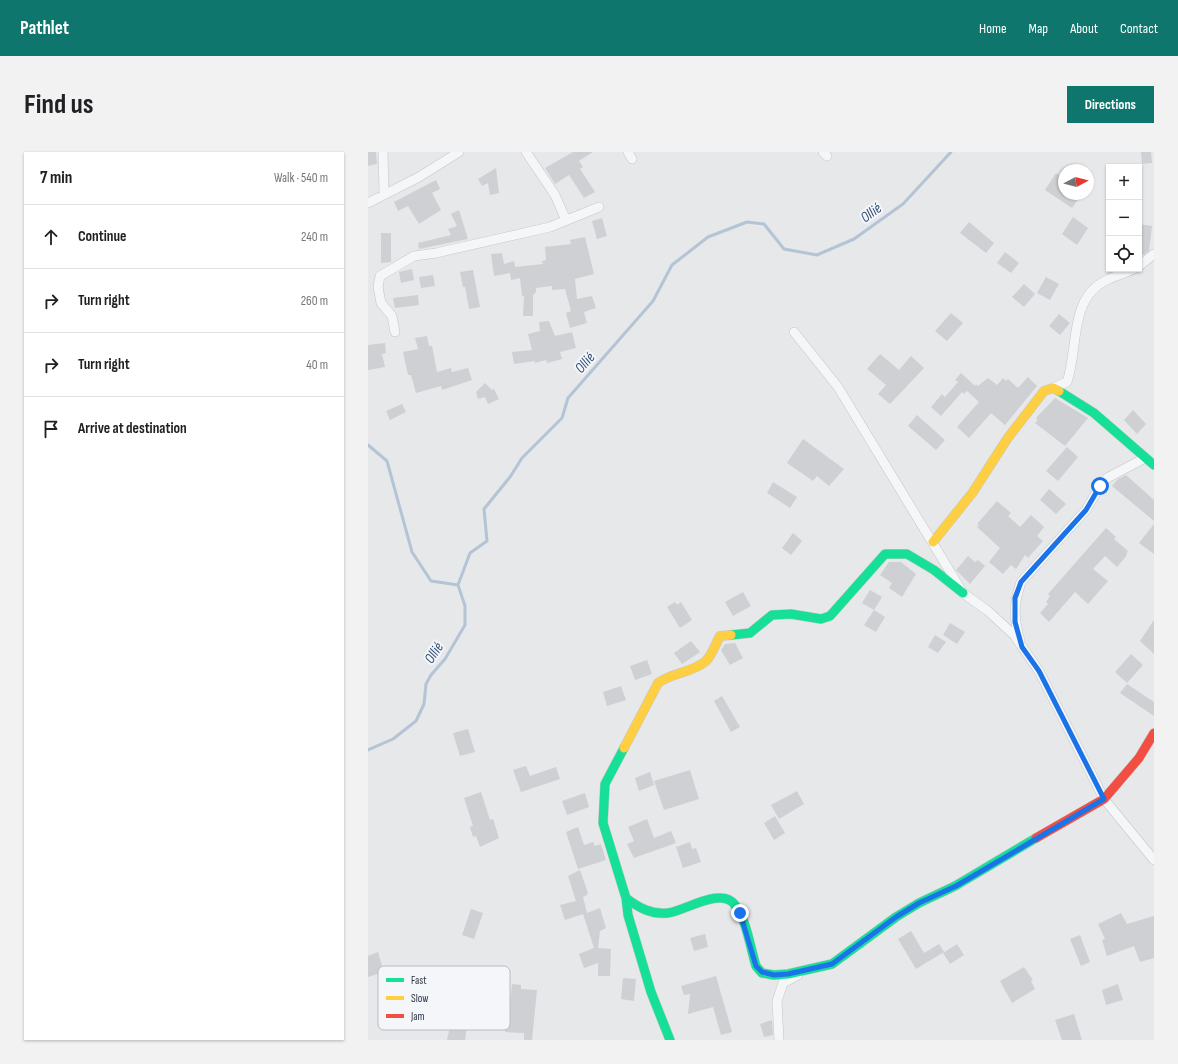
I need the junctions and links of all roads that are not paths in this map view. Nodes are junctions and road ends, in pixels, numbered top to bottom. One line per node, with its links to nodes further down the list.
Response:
1 (383, 152): 4 (street)
2 (459, 152): 4 (street)
3 (526, 152): 7 (street)
4 (384, 194): 5 (street)
5 (368, 203)
6 (599, 207): 7 (street)
7 (566, 220): 11 (street)
8 (1154, 254): 9 (street)
9 (1142, 264)
10 (1128, 272): 13 (street)
11 (395, 332)
12 (794, 332): 16 (street)
13 (1053, 388): 14 (street); 16 (street)
14 (1145, 458): 15 (street); 18 (street)
15 (1154, 465)
16 (933, 542): 17 (street)
17 (963, 593): 18 (street); 22 (street)
18 (1022, 647): 20 (street)
19 (1154, 733): 20 (street)
20 (1104, 799): 21 (street); 23 (street)
21 (1154, 860)
22 (626, 898): 23 (street); 24 (street)
23 (806, 970): 25 (street)
24 (670, 1040)
25 (779, 1040)

